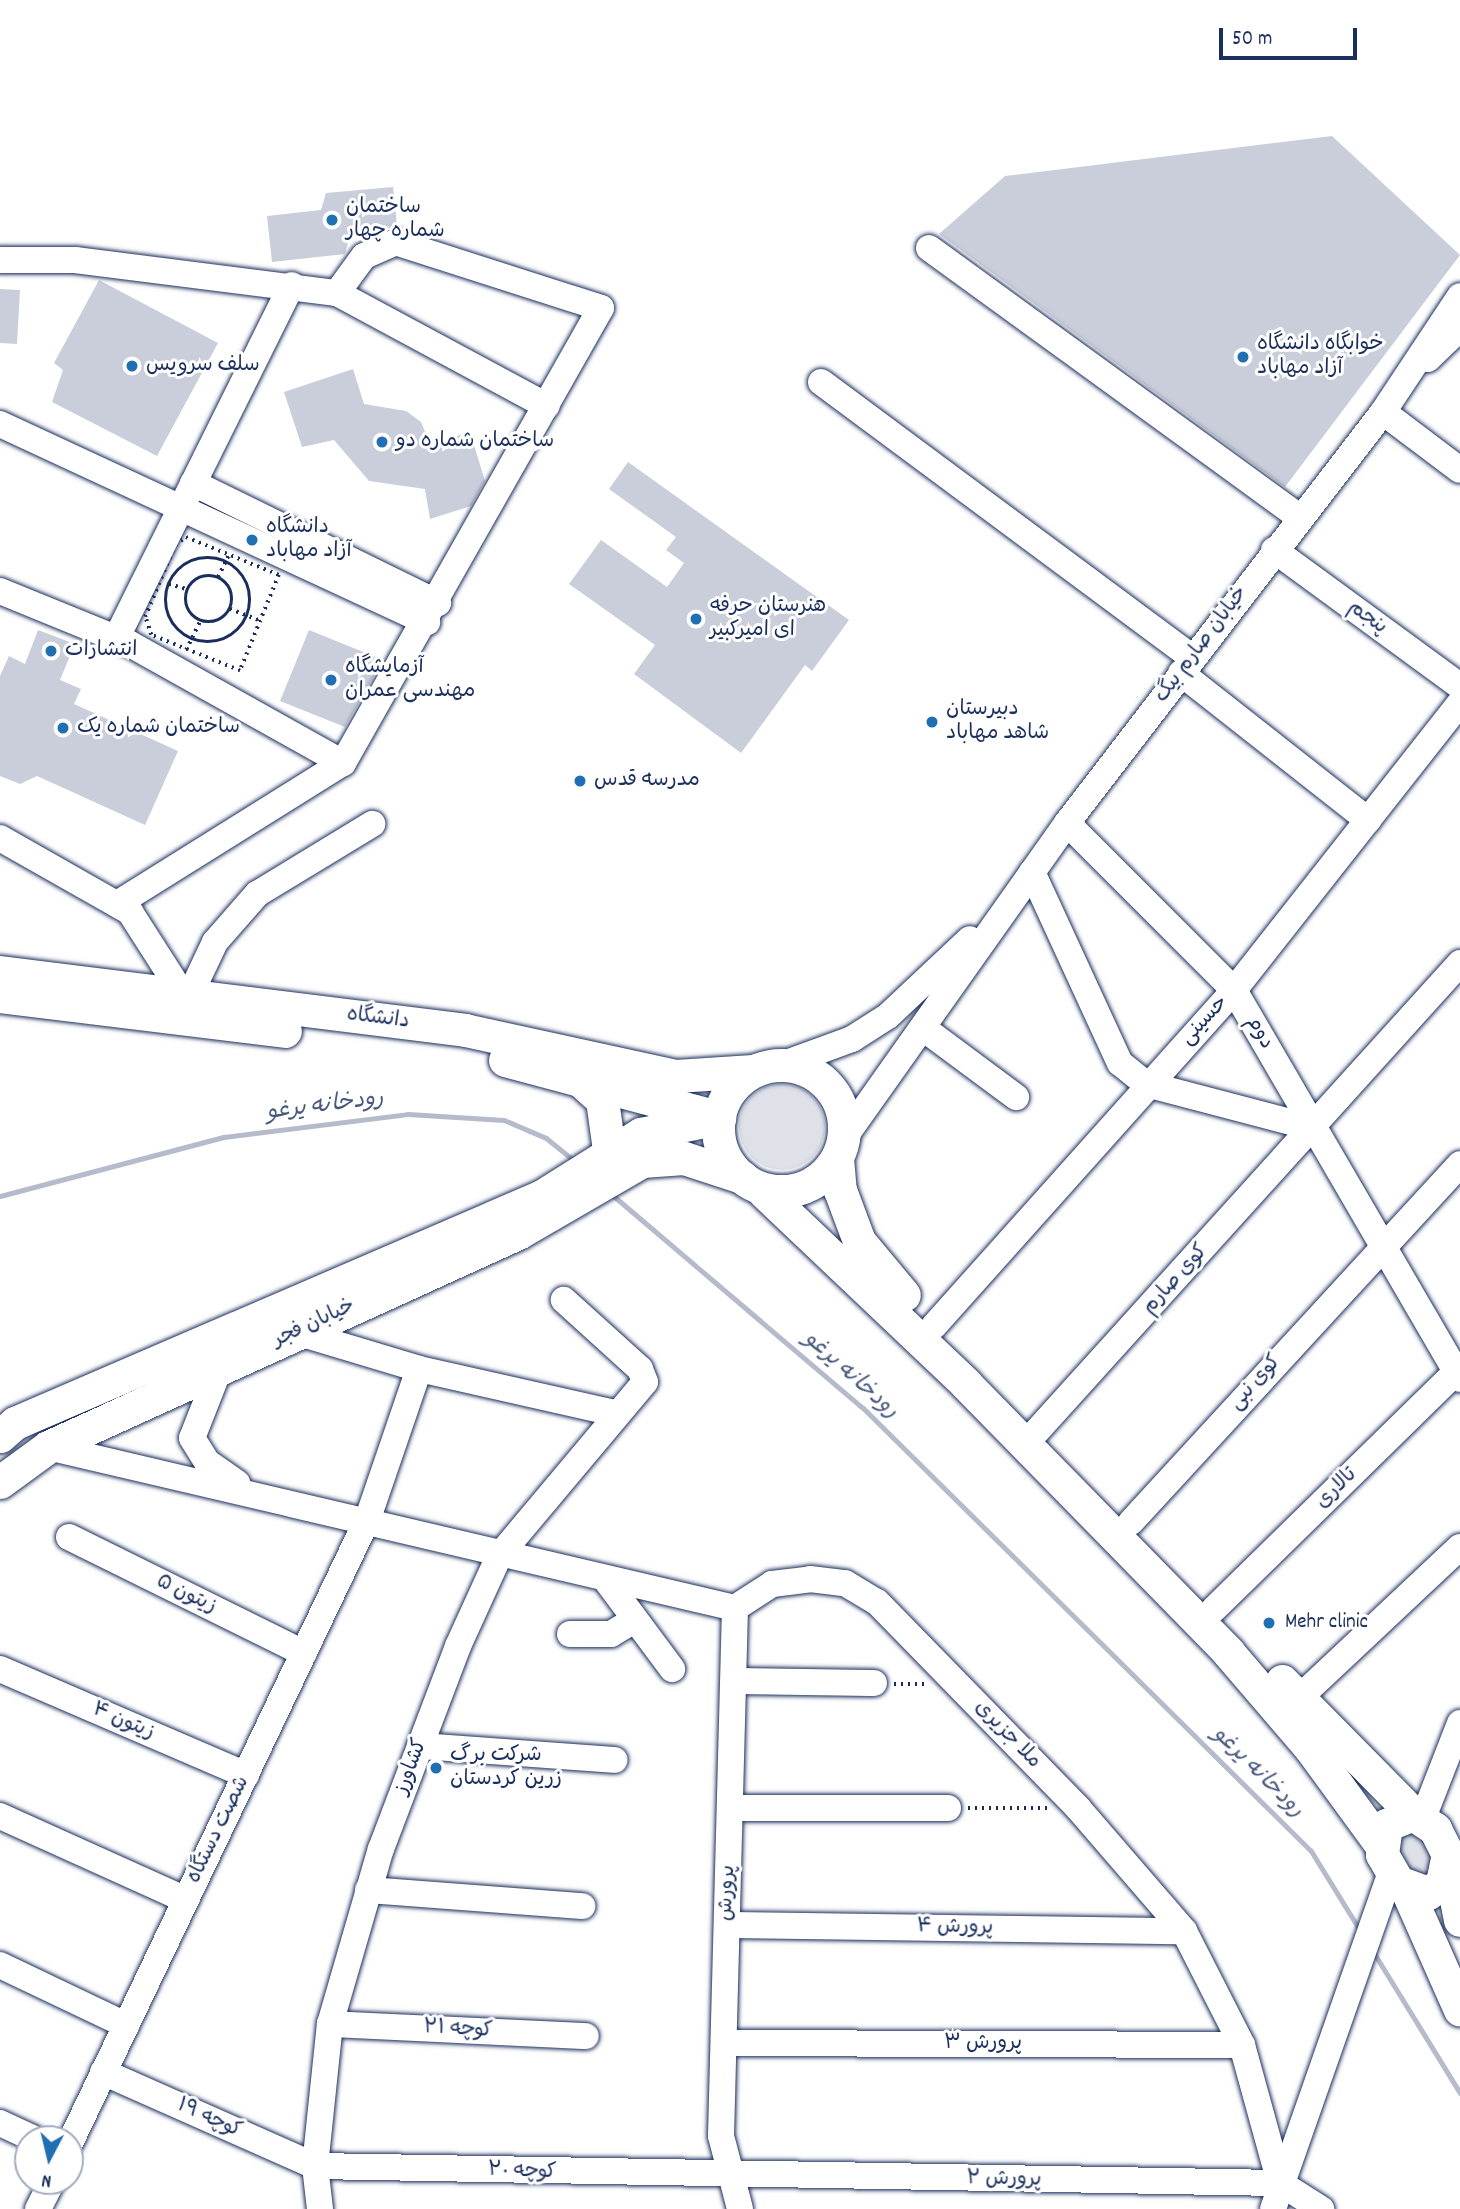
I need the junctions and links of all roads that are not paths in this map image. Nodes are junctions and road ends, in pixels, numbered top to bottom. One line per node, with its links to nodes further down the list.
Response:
1 (929, 248): 14 (street)
2 (0, 260): 3 (street)
3 (292, 285): 4 (street); 13 (street)
4 (337, 293): 9 (street); 9 (street)
5 (1460, 296): 8 (street)
6 (1460, 328): 8 (street)
7 (821, 382): 19 (street)
8 (1401, 384): 10 (street, خیابان صارم بیگ)
9 (547, 406): 17 (street)
10 (1383, 412): 12 (street); 14 (street, خیابان صارم بیگ)
11 (0, 424): 13 (street)
12 (1460, 470)
13 (188, 493): 17 (street); 18 (street)
14 (1298, 517): 15 (street, خیابان صارم بیگ)
15 (1274, 550): 19 (street, خیابان صارم بیگ); 20 (street, پنجم)
16 (0, 591): 18 (street)
17 (433, 613): 22 (street)
18 (116, 639): 22 (street)
19 (1187, 666): 23 (street); 24 (street, خیابان صارم بیگ)
20 (1460, 686)
21 (1460, 703): 23 (street, حسینی)
22 (343, 763): 28 (street)
23 (1368, 820): 32 (street, حسینی)
24 (1067, 823): 27 (street, خیابان صارم بیگ); 32 (street, دوم)
25 (372, 824): 33 (street)
26 (0, 838): 28 (street)
27 (1032, 872): 29 (street, خیابان صارم بیگ); 38 (street)
28 (117, 904): 33 (street)
29 (1005, 907): 35 (street, خیابان صارم بیگ); 36 (street, خیابان صارم بیگ)
30 (1460, 963): 41 (street, کوی صارم)
31 (0, 972): 33 (main road, دانشگاه)
32 (1234, 990): 38 (street, حسینی); 41 (street, دوم)
33 (187, 995): 36 (main road, دانشگاه)
34 (0, 996): 37 (main road, دانشگاه)
35 (923, 1028): 39 (street); 42 (street, خیابان صارم بیگ)
36 (767, 1068): 40 (main road); 42 (main road)
37 (581, 1081): 40 (main road, دانشگاه); 43 (main road)
38 (1146, 1084): 41 (street); 49 (street, حسینی)
39 (1016, 1097)
40 (719, 1118): 43 (main road, خیابان فجر); 45 (main road)
41 (1314, 1128): 47 (street, دوم); 56 (street, کوی صارم)
42 (840, 1148): 45 (main road); 49 (main road)
43 (614, 1156): 45 (main road); 46 (main road, خیابان فجر)
44 (1460, 1164): 47 (street, کوی نبی)
45 (753, 1184): 84 (main road)
46 (555, 1202): 50 (main road, خیابان فجر); 55 (main road, خیابان فجر)
47 (1382, 1245): 53 (street, دوم); 61 (street, کوی نبی)
48 (564, 1300): 54 (street, کشاورز)
49 (934, 1326): 56 (main road)
50 (296, 1332): 51 (main road, خیابان فجر); 52 (street)
51 (220, 1367): 57 (main road, خیابان فجر); 59 (street)
52 (419, 1369): 54 (street); 60 (street, شصت دستگاه)
53 (1459, 1373): 67 (street, تالاری)
54 (615, 1413): 64 (street, کشاورز)
55 (5, 1428)
56 (1037, 1431): 61 (main road)
57 (48, 1447): 58 (main road, خیابان فجر); 59 (street)
58 (0, 1482)
59 (250, 1491): 60 (street)
60 (369, 1518): 64 (street); 70 (street, شصت دستگاه)
61 (1131, 1522): 67 (main road)
62 (69, 1538): 70 (street, زیتون ۵)
63 (1460, 1547): 75 (street)
64 (499, 1556): 65 (street); 77 (street, کشاورز)
65 (606, 1580): 66 (street); 68 (street)
66 (735, 1608): 73 (street, پرورش); 90 (street, ملا جزیری)
67 (1214, 1609): 75 (main road)
68 (633, 1621): 69 (street); 72 (street)
69 (570, 1634)
70 (303, 1654): 79 (street, شصت دستگاه)
71 (0, 1669): 79 (street, زیتون ۴)
72 (672, 1669)
73 (734, 1681): 74 (street); 80 (street, پرورش)
74 (874, 1683)
75 (1298, 1699): 83 (main road)
76 (1460, 1723): 83 (street)
77 (420, 1746): 78 (street); 85 (street, کشاورز)
78 (614, 1760)
79 (246, 1774): 86 (street, شصت دستگاه)
80 (733, 1808): 81 (street); 89 (street, پرورش)
81 (948, 1808)
82 (0, 1816): 86 (street)
83 (1440, 1839): 84 (main road); 84 (main road); 88 (main road)
84 (1392, 1869): 92 (main road); 102 (street)
85 (368, 1889): 87 (street); 93 (street, کشاورز)
86 (186, 1900): 94 (street, شصت دستگاه)
87 (582, 1906)
88 (1460, 1920)
89 (727, 1925): 90 (street, پرورش ۴); 96 (street, پرورش)
90 (1184, 1931): 97 (street, ملا جزیری)
91 (0, 1965): 94 (street)
92 (1460, 2010)
93 (330, 2024): 95 (street, کوچه ۲۱); 100 (street, کشاورز)
94 (126, 2025): 98 (street, شصت دستگاه)
95 (586, 2036)
96 (724, 2043): 97 (street, پرورش ۳); 101 (street, پرورش)
97 (1242, 2045): 102 (street, ملا جزیری)
98 (103, 2073): 99 (street, شصت دستگاه); 100 (street, کوچه ۱۹)
99 (78, 2125)
100 (315, 2166): 101 (street, کوچه ۲۰); 103 (street, کشاورز)
101 (729, 2178): 102 (street, پرورش ۲); 104 (street, پرورش)
102 (1280, 2183): 105 (street); 106 (street)
103 (320, 2209)
104 (740, 2209)
105 (1273, 2209)
106 (1321, 2209)

